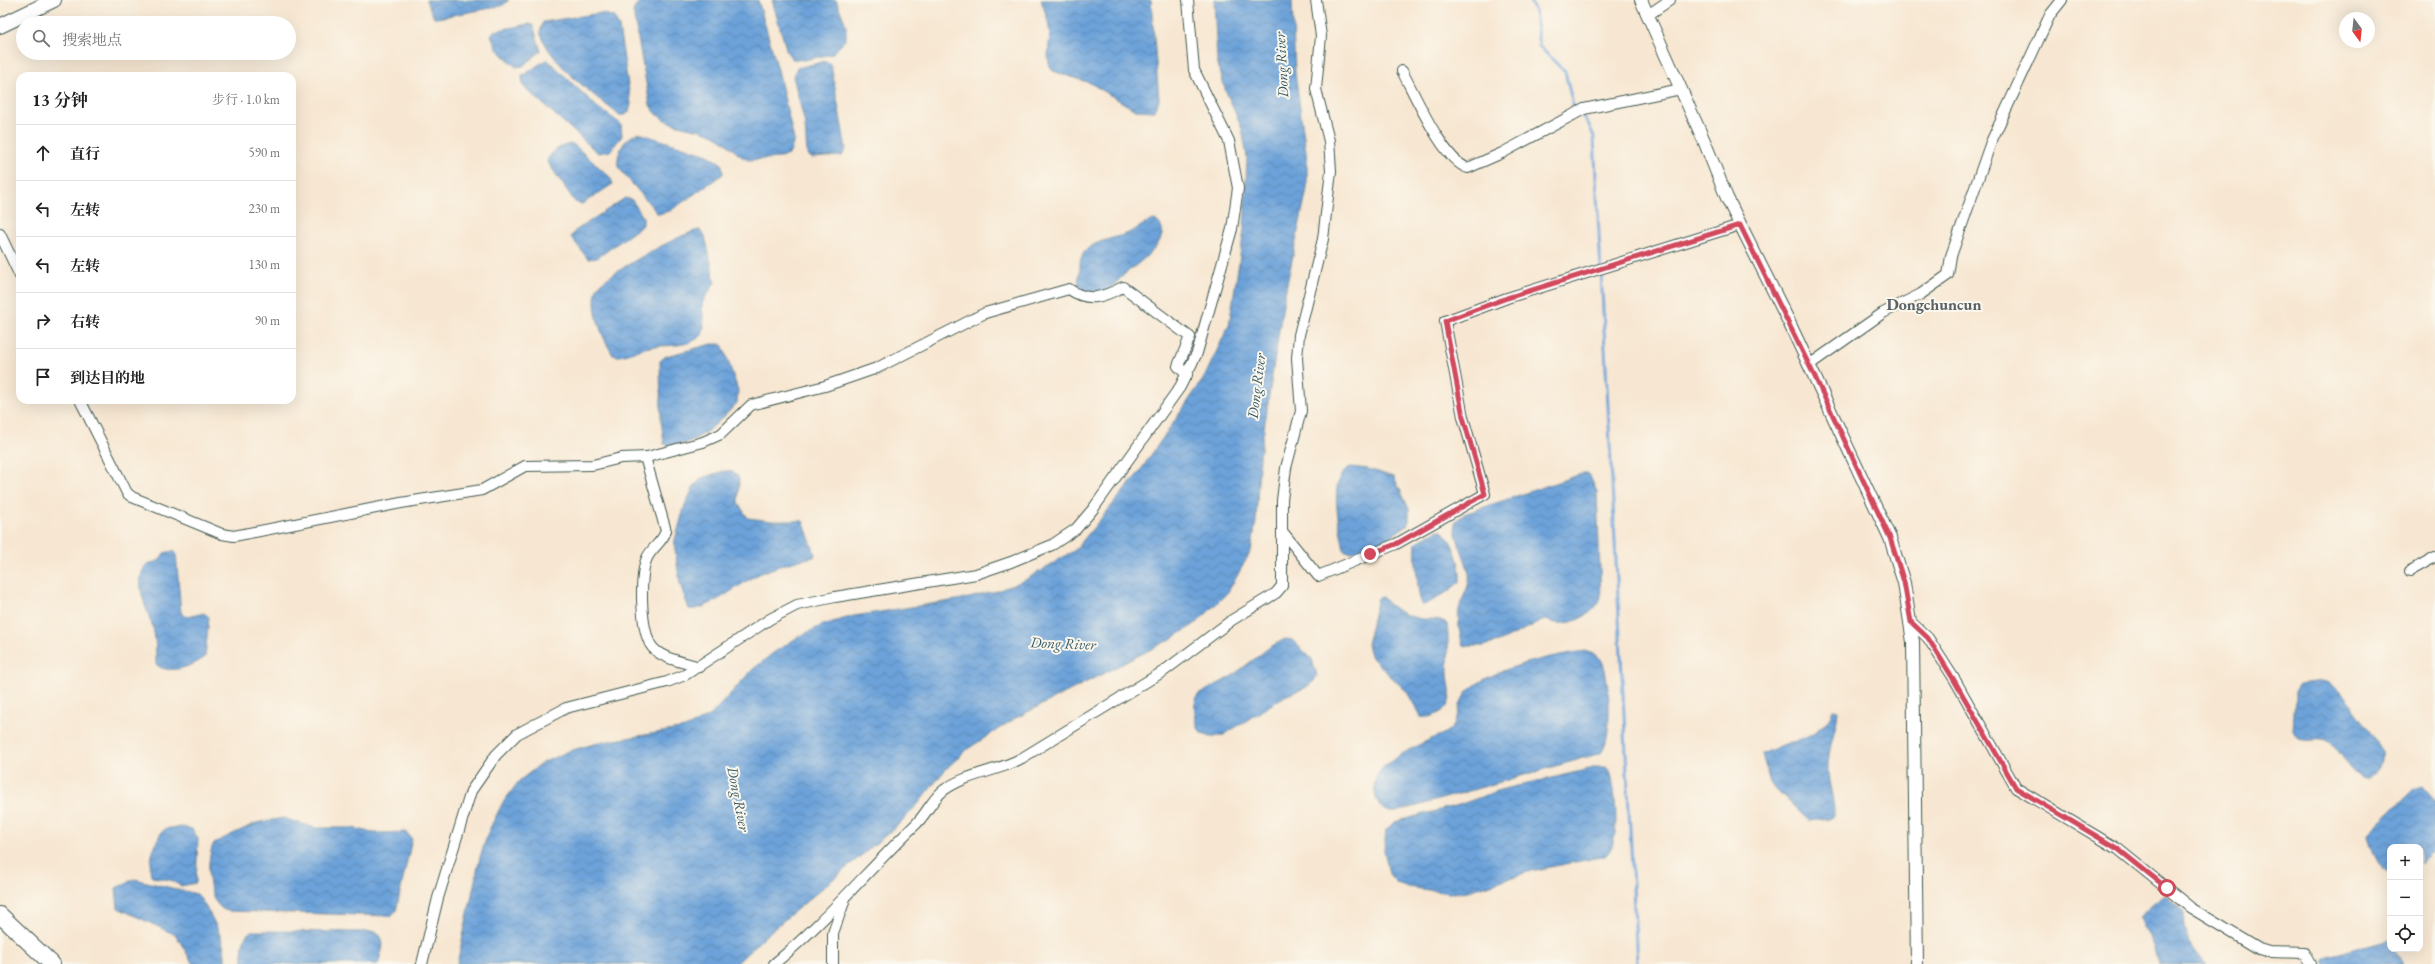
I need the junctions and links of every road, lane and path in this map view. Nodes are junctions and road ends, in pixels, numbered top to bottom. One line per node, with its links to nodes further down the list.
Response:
1 (54, 0): 8 (main road)
2 (1188, 0): 17 (street)
3 (1316, 0): 20 (street)
4 (1641, 0): 7 (street)
5 (1670, 0): 7 (street)
6 (2062, 0): 16 (street)
7 (1648, 15): 12 (street)
8 (21, 16)
9 (16, 18): 10 (main road)
10 (0, 26)
11 (1402, 71): 12 (street)
12 (1681, 89): 13 (street)
13 (1740, 225): 16 (street); 20 (street)
14 (0, 234): 15 (street)
15 (16, 268)
16 (1809, 365): 23 (street)
17 (1187, 376): 19 (street); 24 (street)
18 (82, 404): 19 (street)
19 (645, 457): 24 (street)
20 (1282, 531): 25 (street)
21 (2435, 557): 22 (street)
22 (2410, 571)
23 (1911, 622): 31 (street); 32 (street)
24 (699, 667): 28 (street)
25 (846, 897): 29 (street); 30 (street)
26 (0, 915): 27 (highway)
27 (52, 964)
28 (422, 964)
29 (774, 964)
30 (833, 964)
31 (1917, 964)
32 (2311, 964)

